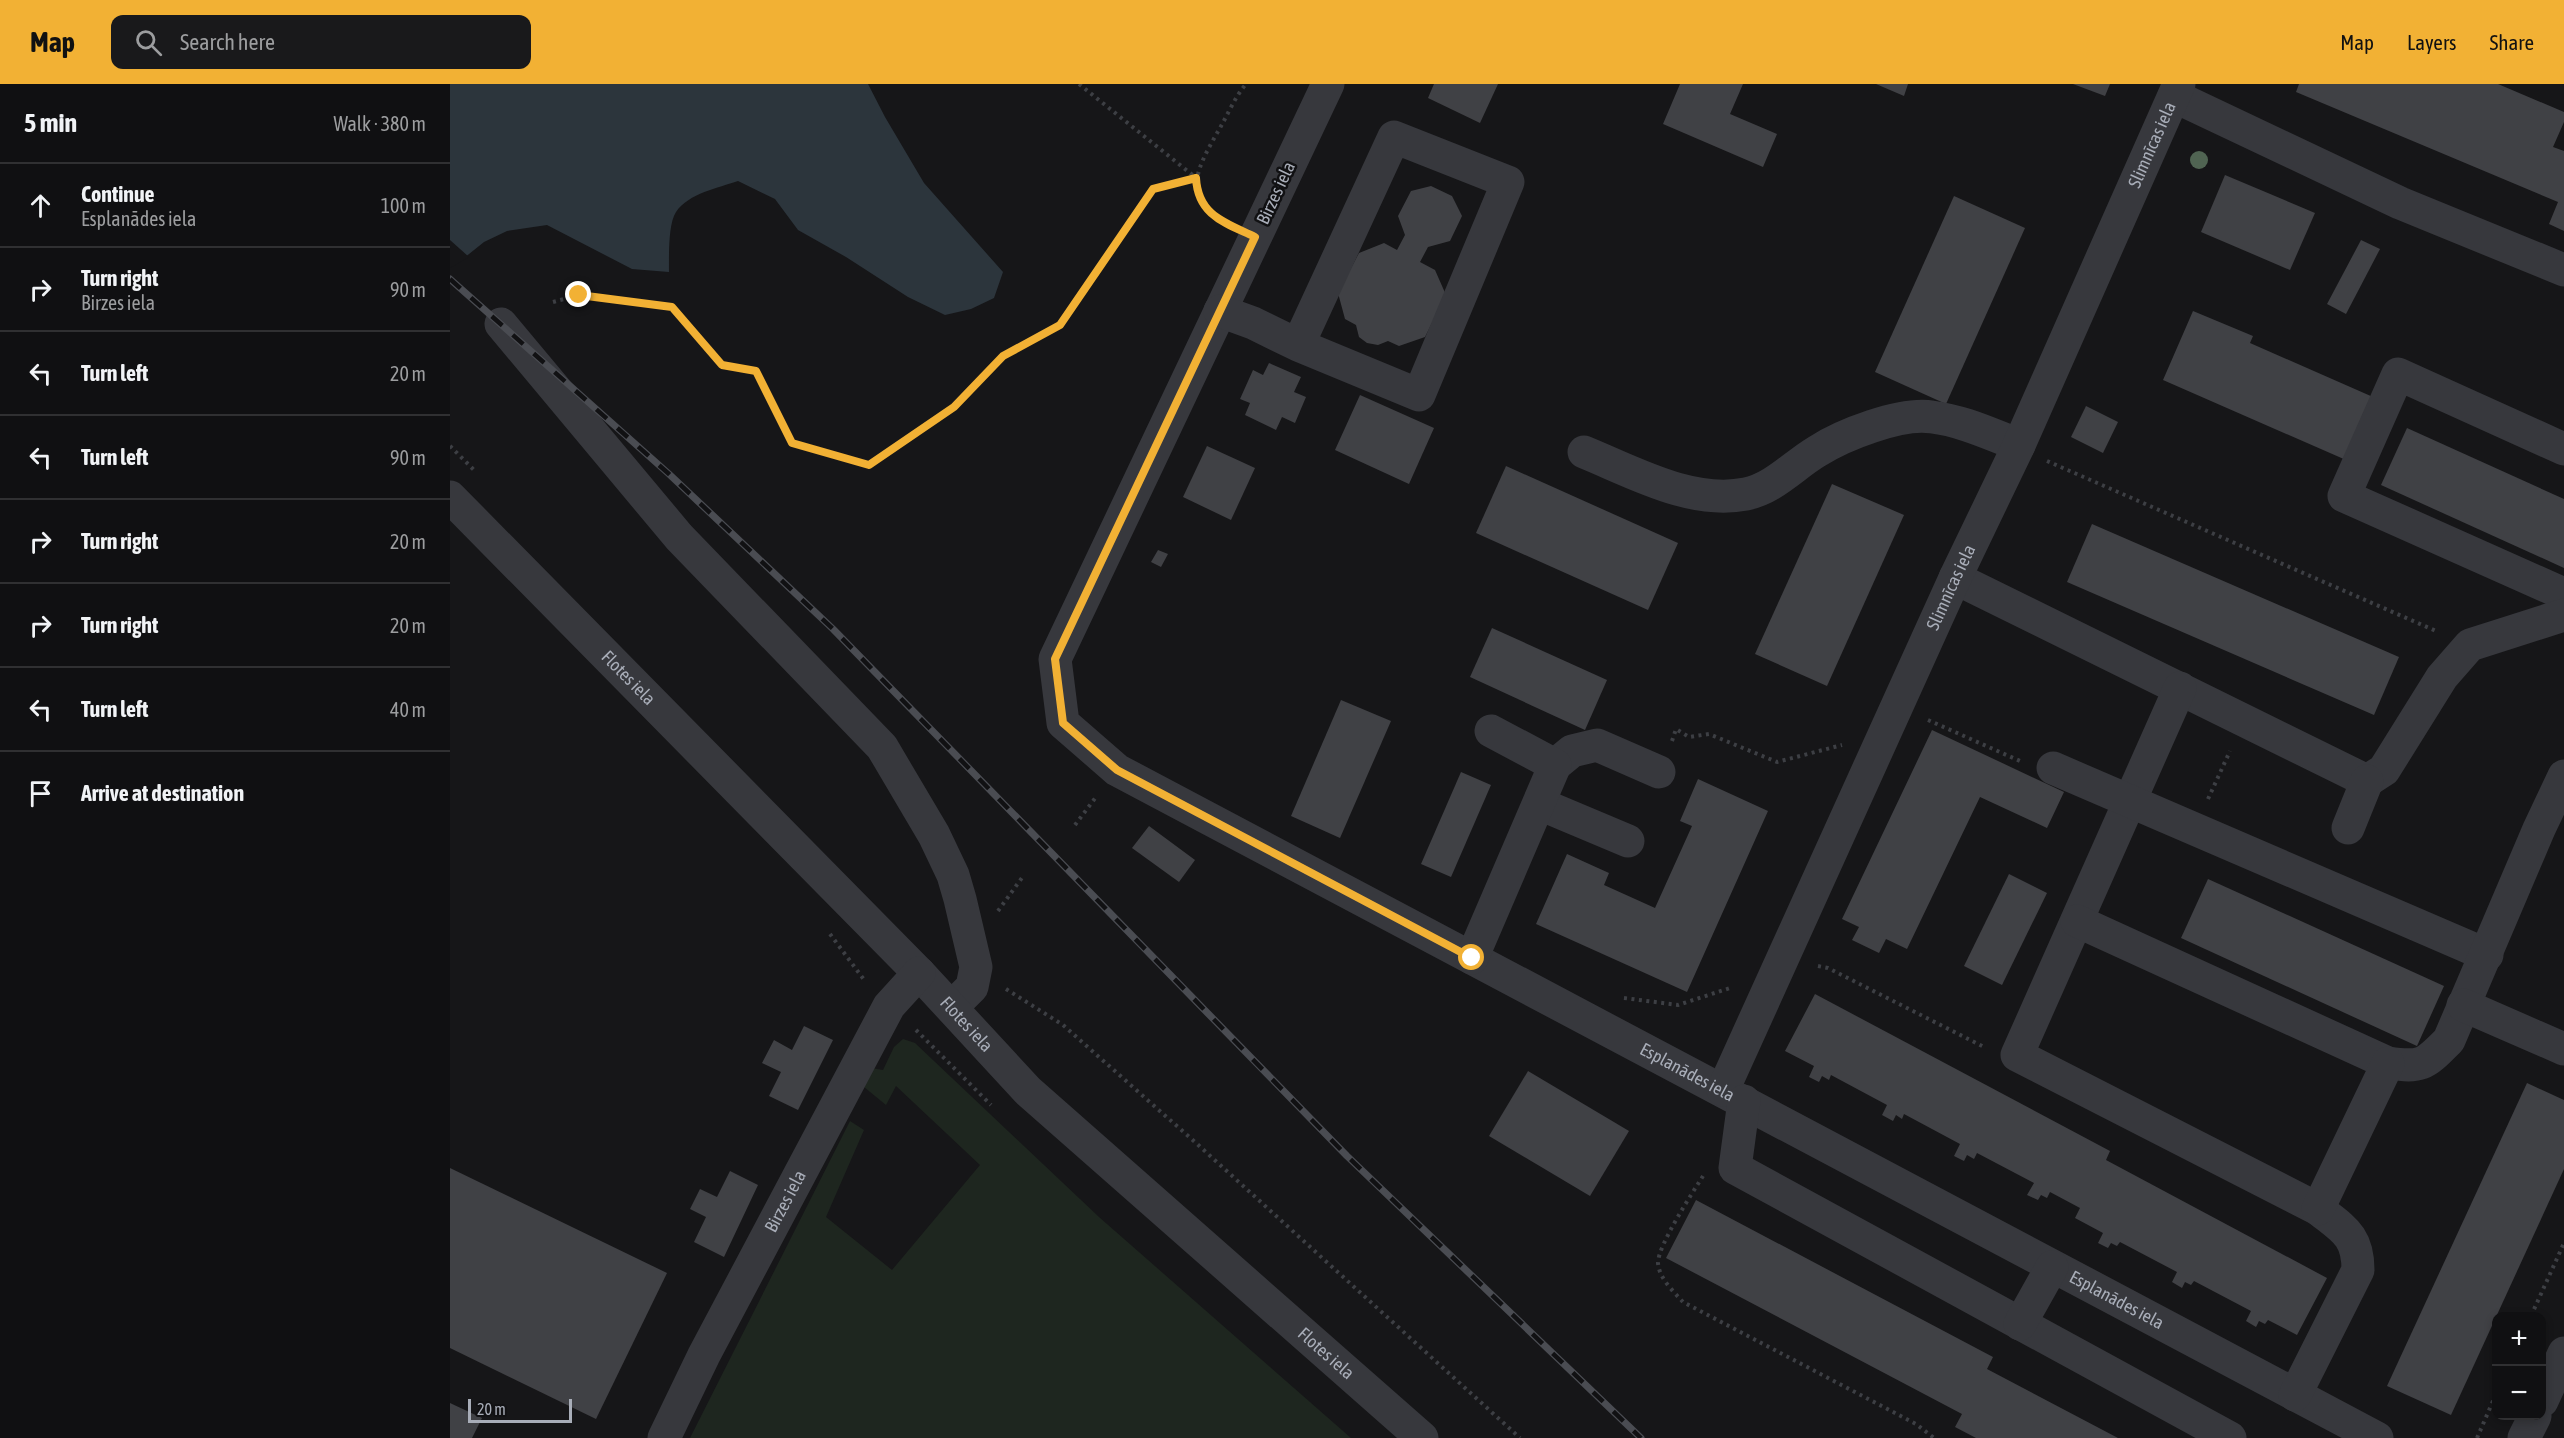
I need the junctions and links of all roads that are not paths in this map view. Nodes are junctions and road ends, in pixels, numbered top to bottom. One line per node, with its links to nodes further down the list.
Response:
1 (1328, 84): 4 (street, Birzes iela)
2 (2177, 90): 3 (street); 7 (street, Slimnīcas iela)
3 (2564, 270)
4 (1220, 311): 6 (street); 14 (street, Birzes iela)
5 (501, 324): 31 (street)
6 (1298, 345): 6 (street)
7 (2019, 445): 9 (street); 11 (street, Slimnīcas iela)
8 (2564, 449): 12 (street)
9 (1584, 452)
10 (450, 497): 29 (street, Flotes iela)
11 (1956, 578): 15 (street); 34 (street, Slimnīcas iela)
12 (2564, 594)
13 (2564, 615): 21 (street)
14 (1055, 659): 28 (street, Esplanādes iela)
15 (2180, 688): 21 (street); 22 (street)
16 (1491, 731): 17 (street)
17 (1555, 765): 19 (street); 23 (street)
18 (2053, 768): 22 (street)
19 (1659, 772)
20 (2564, 776): 27 (street)
21 (2367, 781): 24 (street)
22 (2128, 800): 26 (street); 27 (street)
23 (1540, 804): 25 (street); 28 (street)
24 (2348, 828)
25 (1628, 842)
26 (2077, 921): 33 (street); 35 (street)
27 (2487, 955): 30 (street)
28 (1472, 958): 34 (street, Esplanādes iela)
29 (919, 973): 31 (street, Flotes iela); 42 (street, Birzes iela)
30 (2463, 1005): 32 (street); 33 (street)
31 (951, 1007): 43 (street, Flotes iela)
32 (2564, 1049)
33 (2388, 1063): 35 (street)
34 (1733, 1096): 36 (street, Esplanādes iela); 37 (street, Slimnīcas iela)
35 (2318, 1209): 40 (street)
36 (2052, 1267): 37 (street); 40 (street, Esplanādes iela)
37 (2020, 1324): 44 (street)
38 (2564, 1353): 39 (street)
39 (2546, 1391)
40 (2295, 1395): 45 (street, Esplanādes iela)
41 (2533, 1420): 46 (street)
42 (664, 1438)
43 (1422, 1438)
44 (2230, 1438)
45 (2377, 1438)
46 (2524, 1438)

